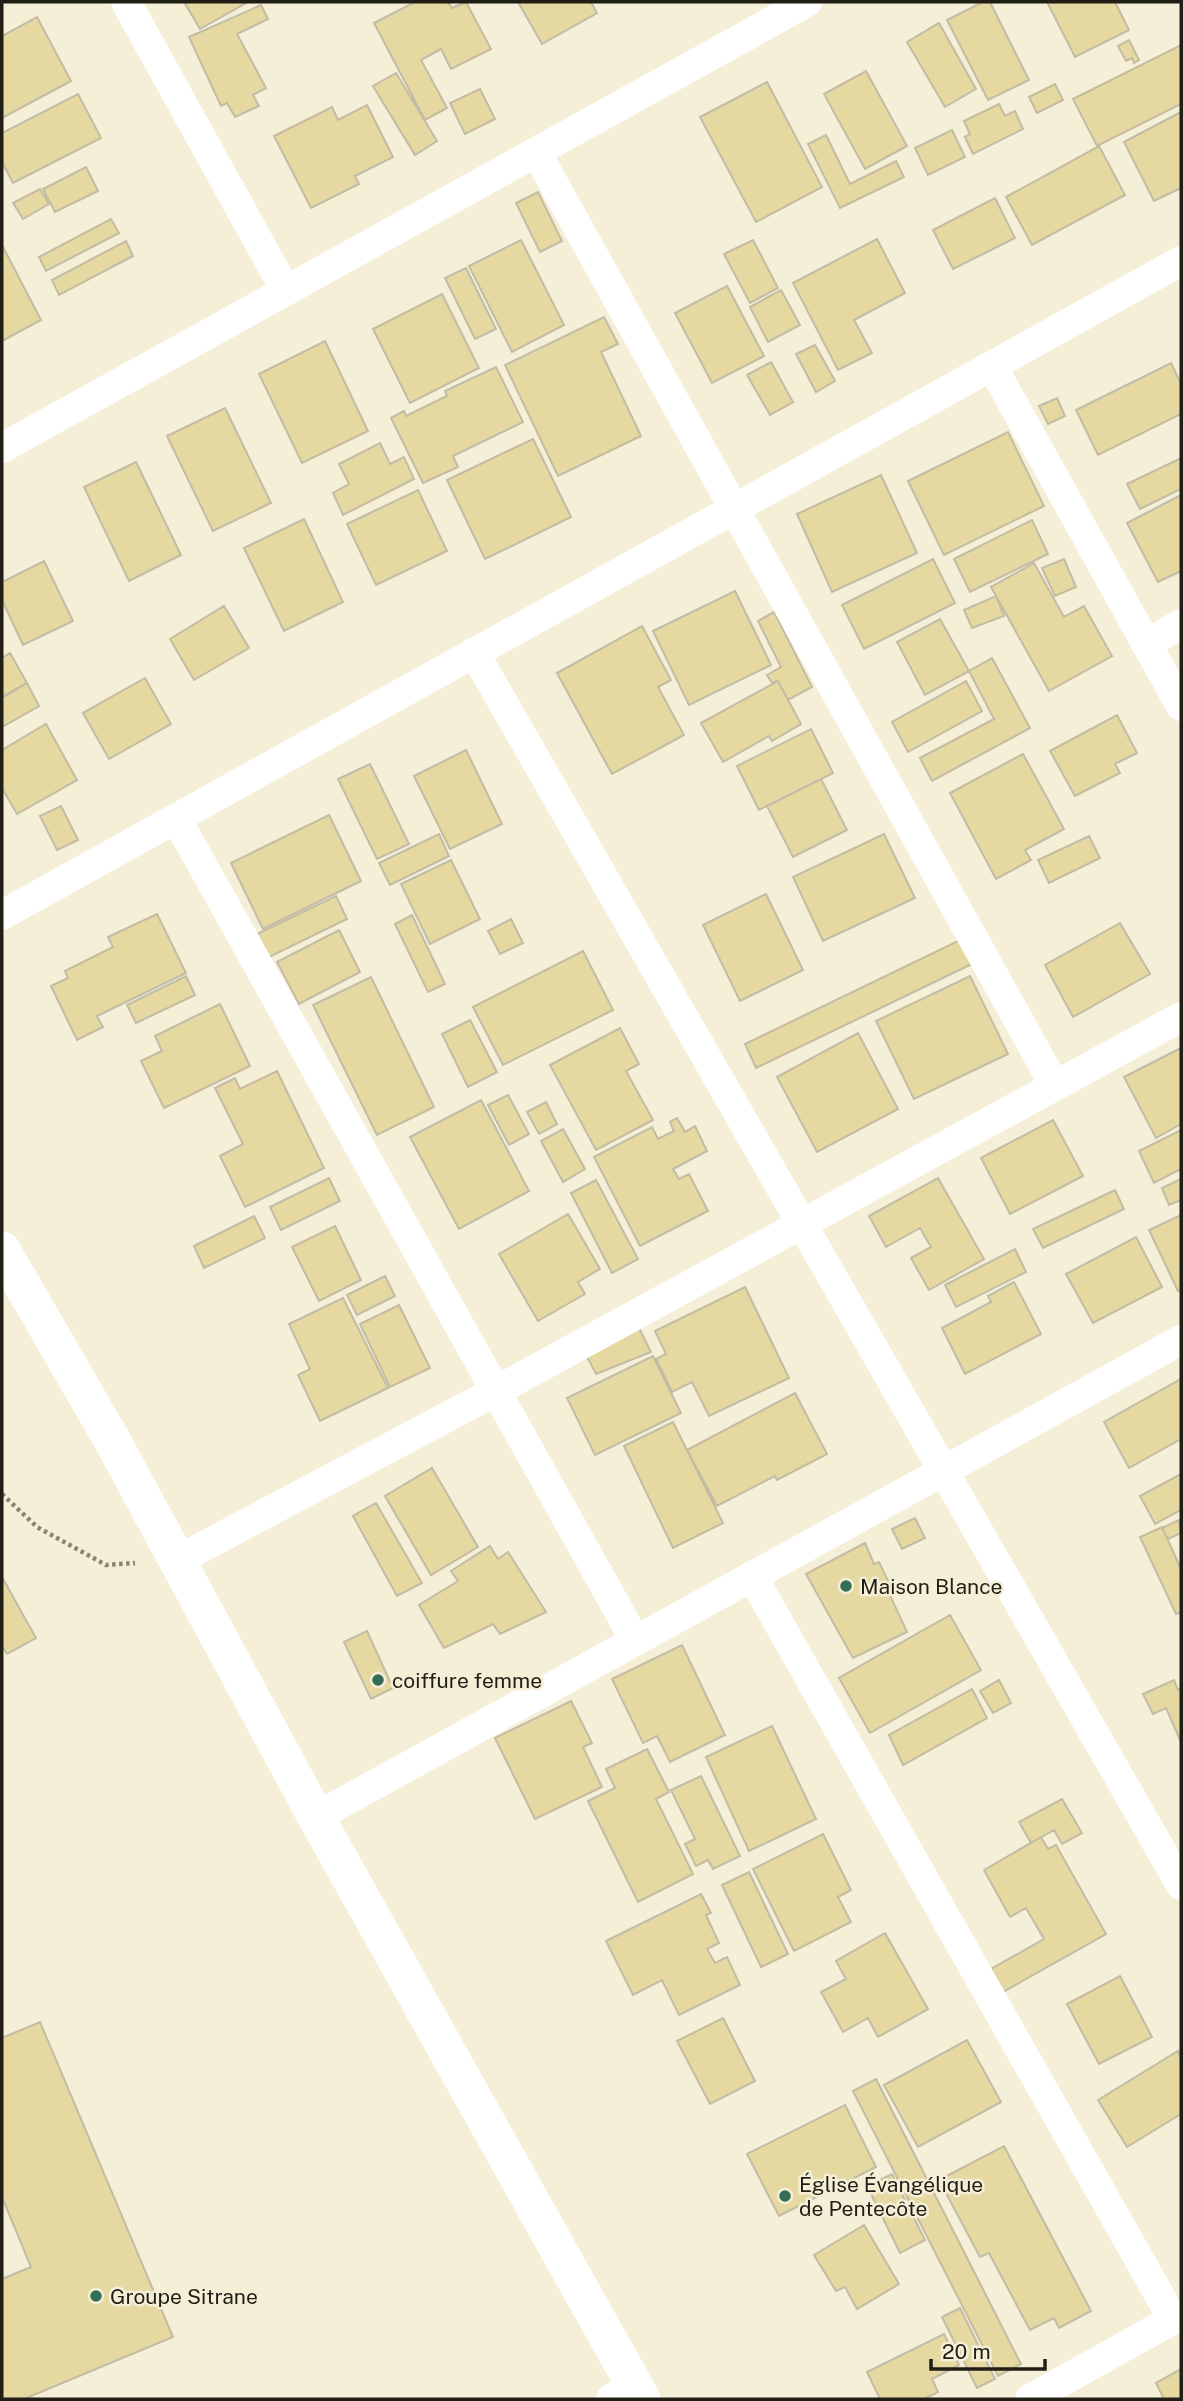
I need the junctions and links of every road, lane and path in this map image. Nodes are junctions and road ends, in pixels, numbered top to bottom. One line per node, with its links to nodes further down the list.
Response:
1 (126, 2): 5 (street)
2 (807, 2): 3 (street)
3 (536, 152): 5 (street); 8 (street)
4 (1181, 261): 6 (street)
5 (286, 291): 7 (street)
6 (992, 366): 8 (street); 10 (street)
7 (2, 448)
8 (734, 509): 11 (street); 16 (street)
9 (1181, 624): 10 (street)
10 (1146, 644): 12 (street)
11 (474, 652): 13 (street); 17 (street)
12 (1181, 706)
13 (176, 818): 14 (street); 20 (street)
14 (2, 915)
15 (1181, 1017): 16 (street)
16 (1055, 1086): 17 (street)
17 (802, 1223): 20 (street); 21 (street)
18 (2, 1250): 23 (street)
19 (1181, 1340): 21 (street)
20 (496, 1391): 23 (street); 25 (street)
21 (943, 1471): 24 (street); 27 (street)
22 (2, 1494): 23 (path)
23 (178, 1560): 26 (street)
24 (752, 1576): 25 (street); 28 (street)
25 (635, 1640): 26 (street)
26 (316, 1817): 29 (street)
27 (1181, 1885)
28 (1177, 2317): 30 (street)
29 (629, 2395)
30 (1030, 2399)

